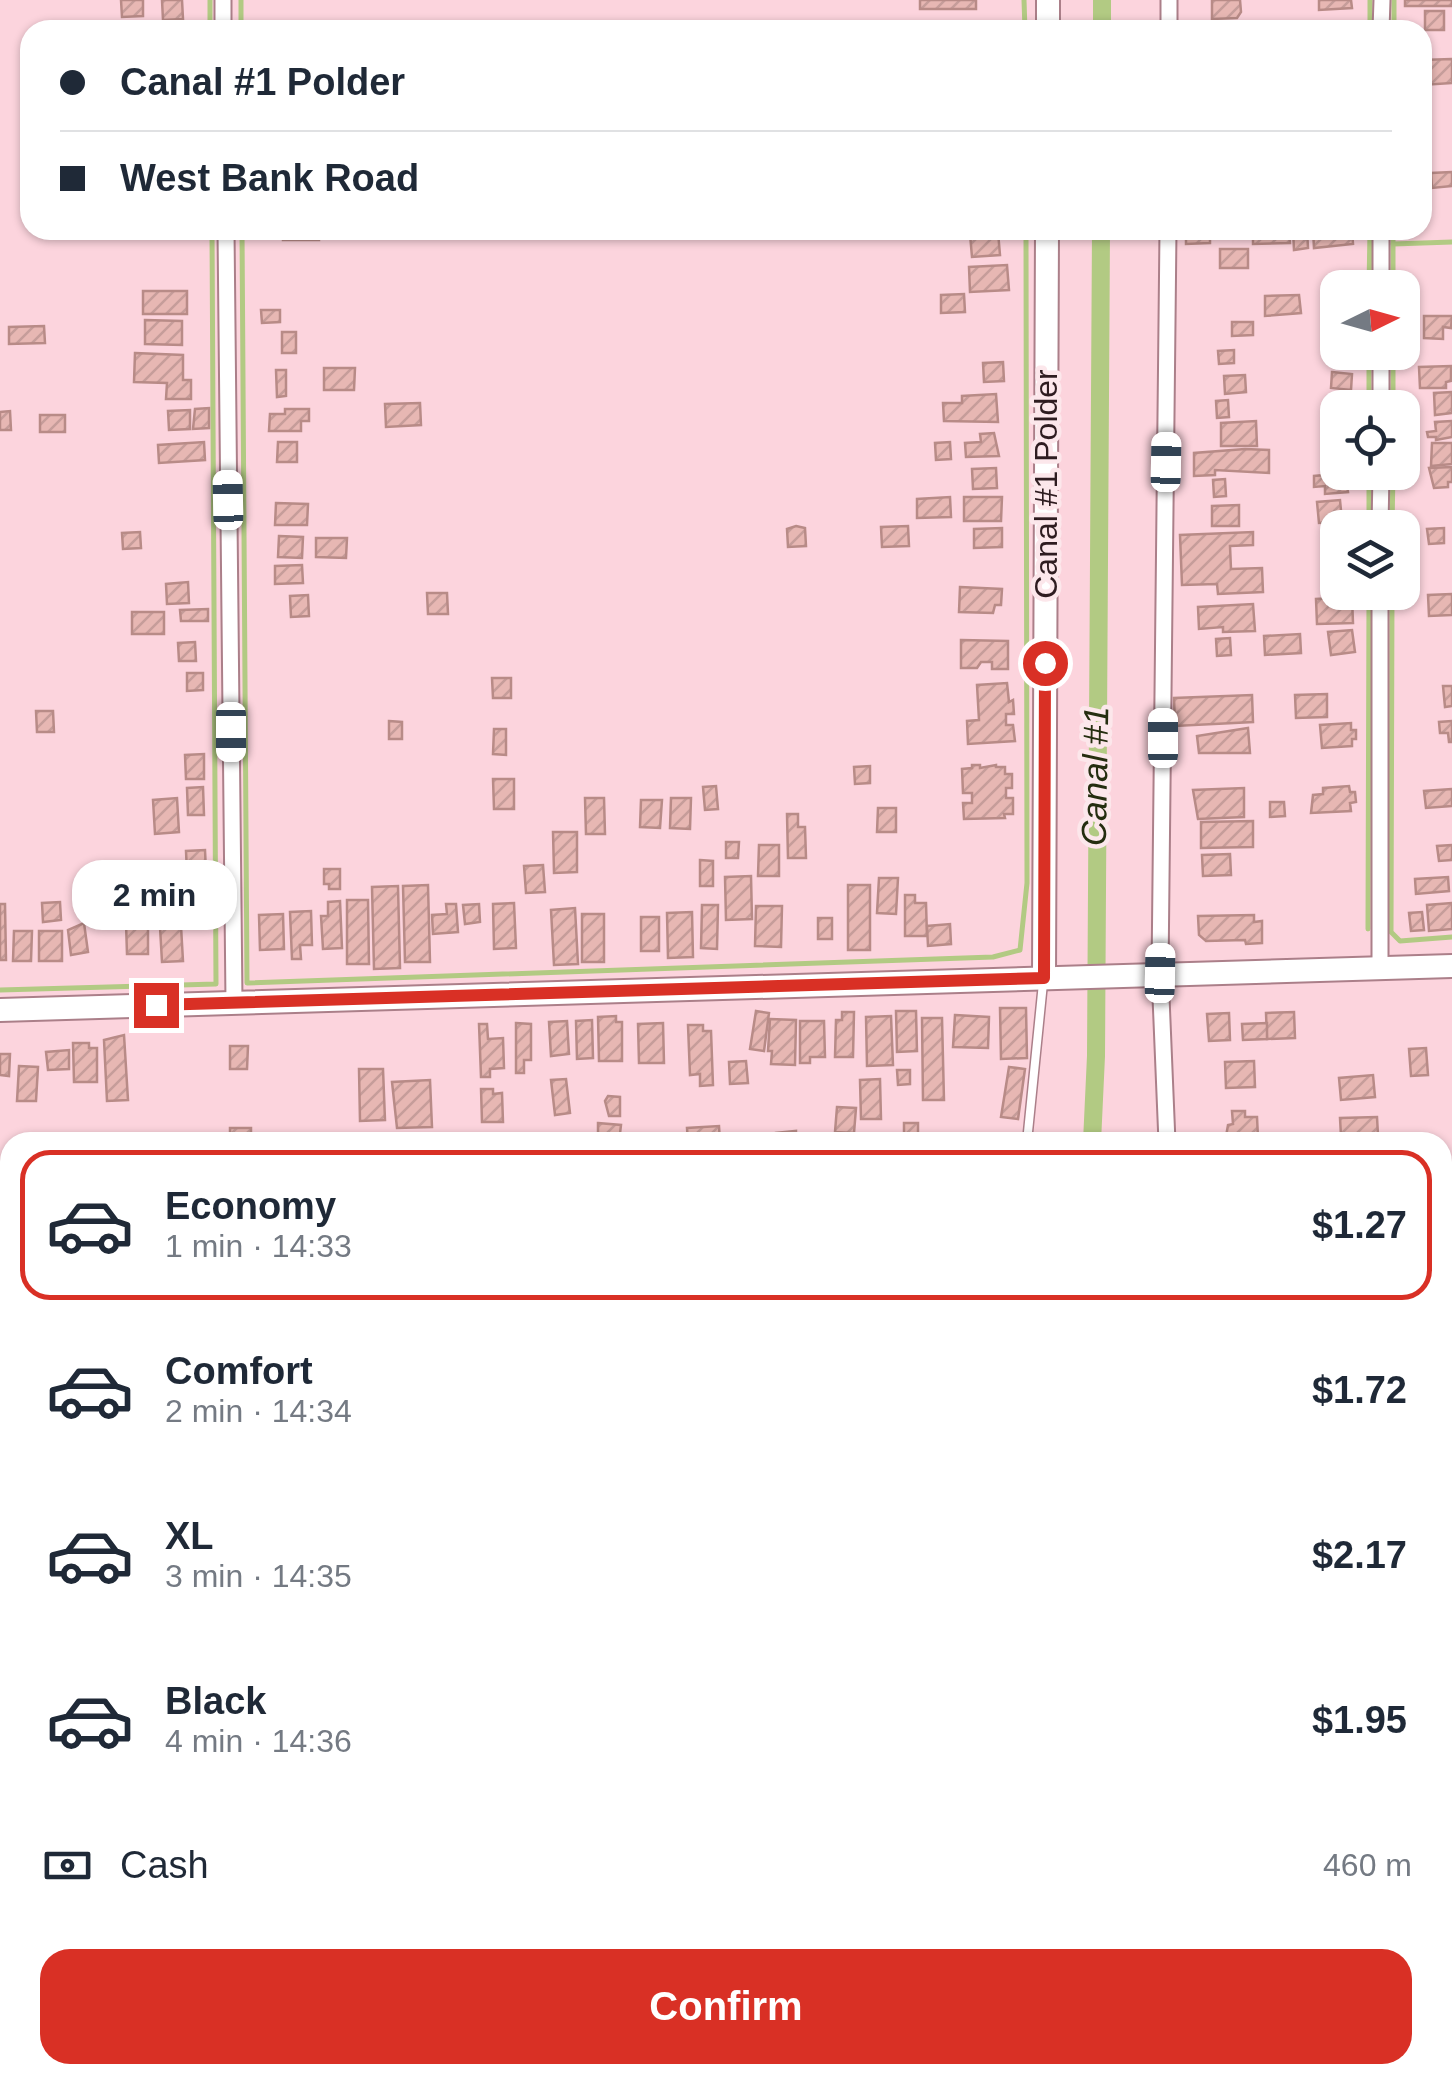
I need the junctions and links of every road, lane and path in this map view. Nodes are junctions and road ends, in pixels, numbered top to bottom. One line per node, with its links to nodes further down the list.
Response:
1 (226, 240): 11 (street)
2 (1048, 240): 10 (street, Canal #1 Polder)
3 (1168, 240): 9 (street)
4 (1381, 240): 5 (street)
5 (1381, 270)
6 (1380, 610): 8 (street)
7 (1452, 966): 8 (street)
8 (1380, 968): 9 (street)
9 (1151, 974): 10 (street); 14 (street)
10 (1055, 977): 11 (street); 13 (lane)
11 (234, 1002): 12 (street)
12 (0, 1010)
13 (1029, 1132)
14 (1166, 1132)

